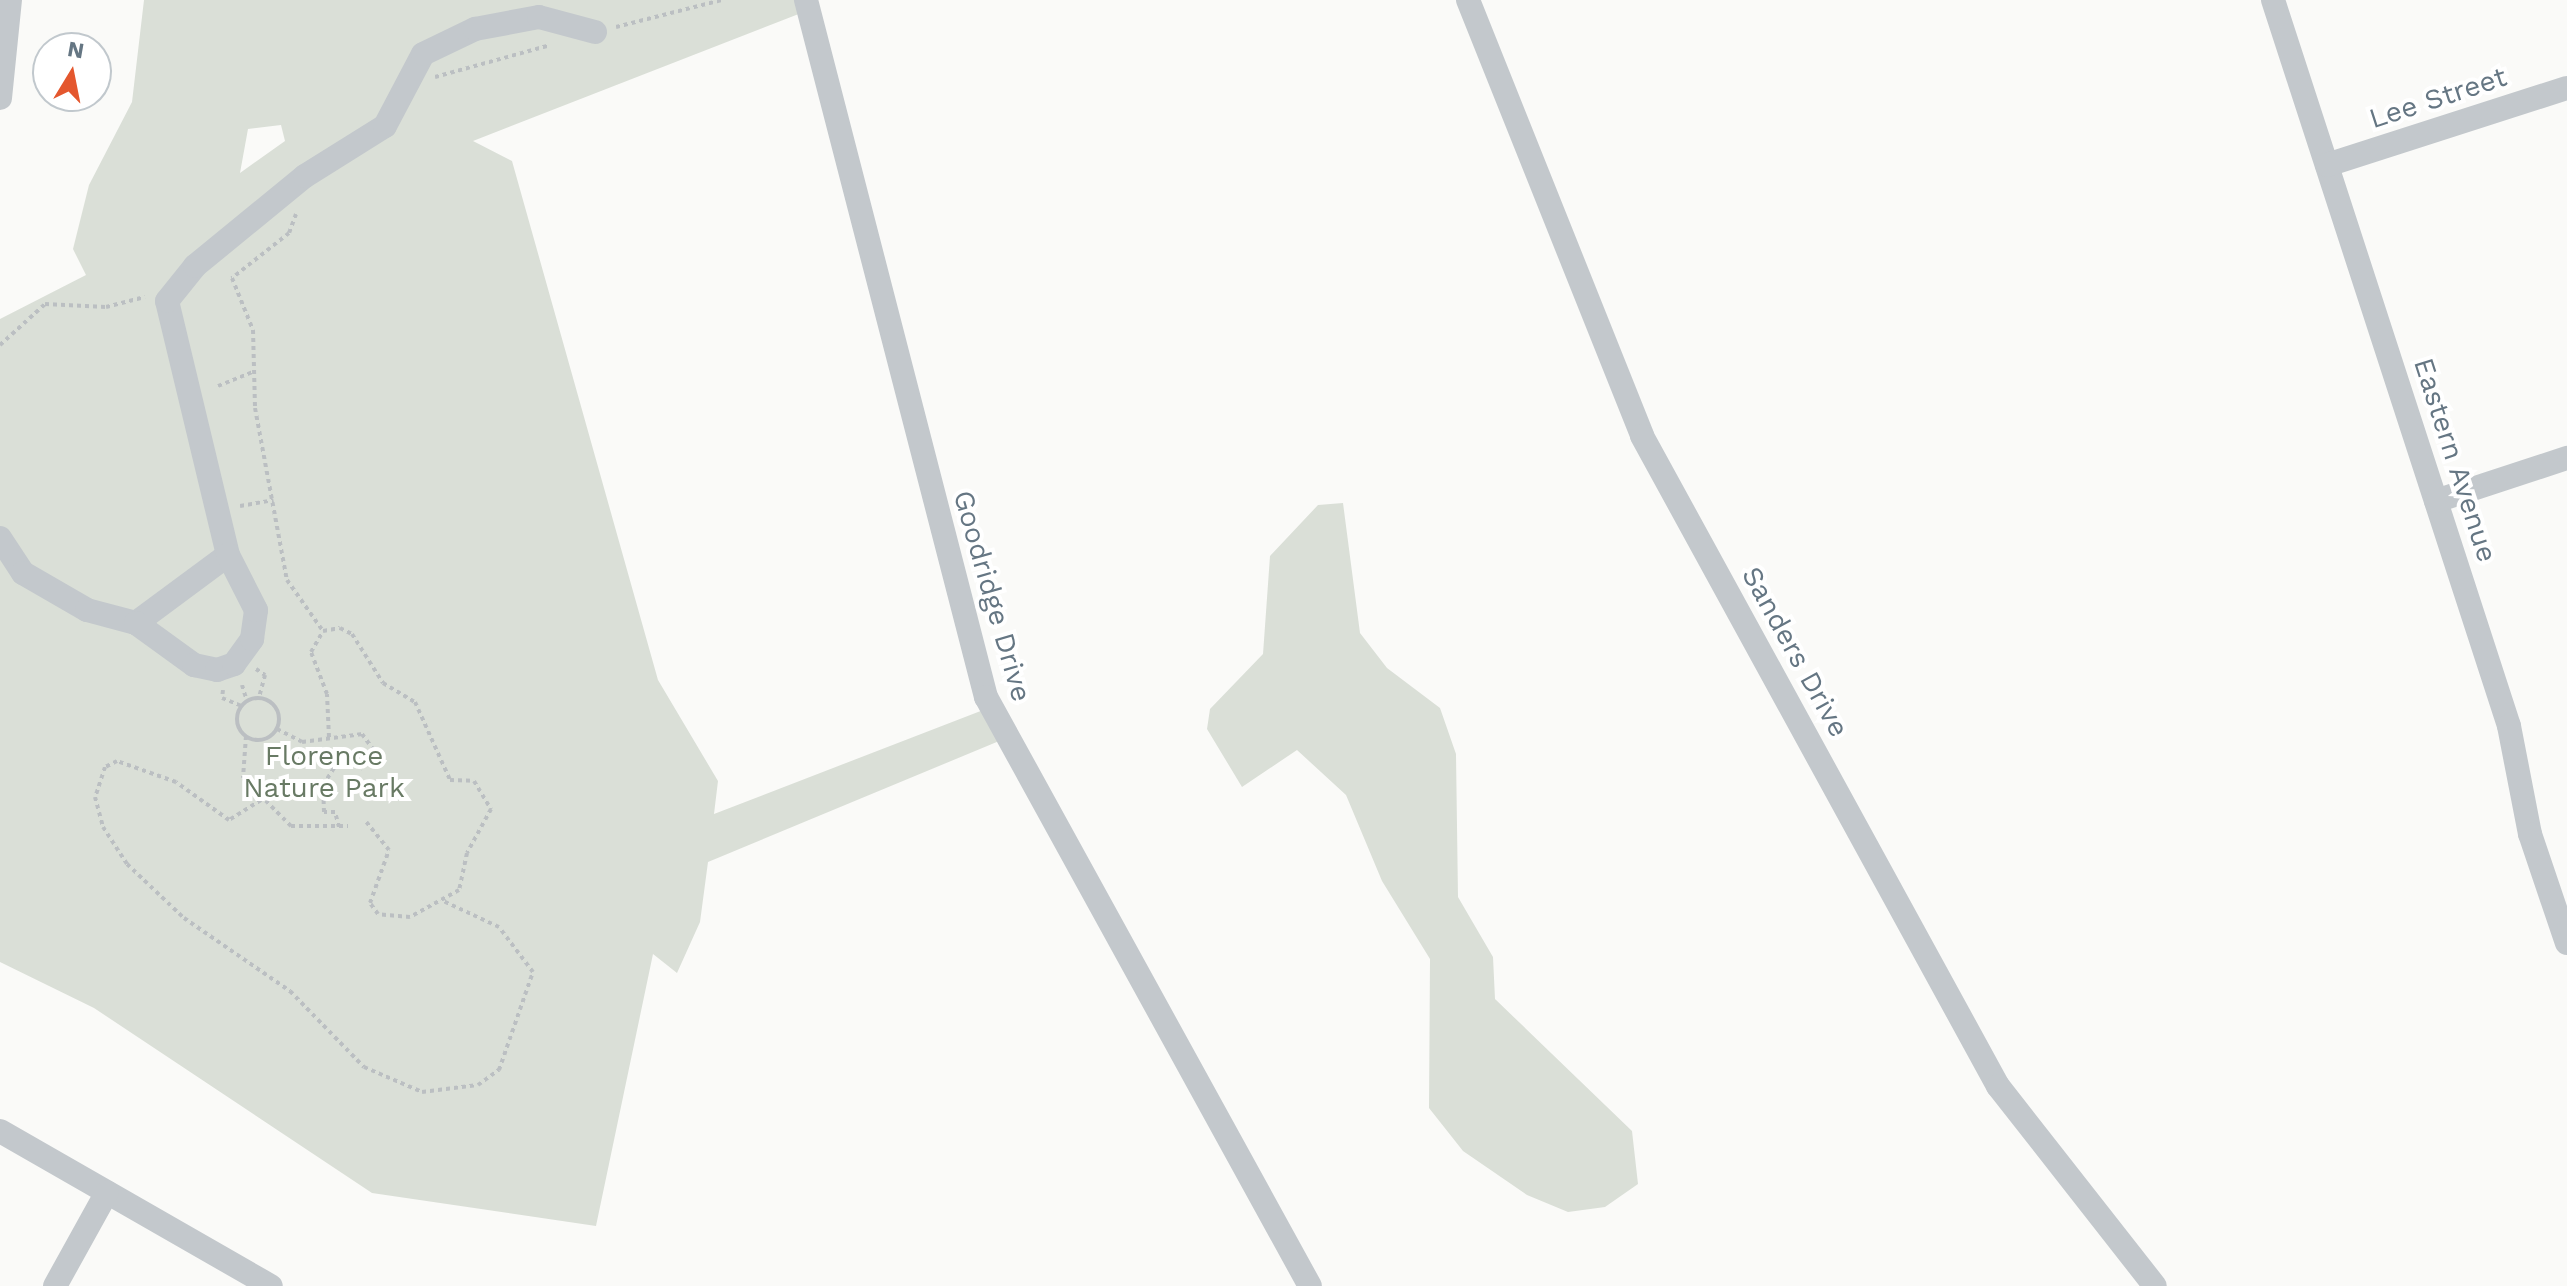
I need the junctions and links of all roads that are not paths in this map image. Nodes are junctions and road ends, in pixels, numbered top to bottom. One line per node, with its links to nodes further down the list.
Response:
1 (10, 0): 7 (street)
2 (806, 0): 19 (street, Goodridge Drive)
3 (1468, 0): 20 (street, Sanders Drive)
4 (2273, 0): 8 (street, Eastern Avenue)
5 (595, 32): 12 (street)
6 (2567, 88): 8 (street, Lee Street)
7 (0, 98)
8 (2327, 165): 10 (street, Eastern Avenue)
9 (2567, 458): 10 (street)
10 (2436, 501): 14 (street, Eastern Avenue)
11 (0, 538): 13 (street)
12 (228, 555): 13 (street); 13 (street)
13 (136, 623)
14 (2567, 943)
15 (0, 1131): 16 (street)
16 (107, 1192): 17 (street); 18 (street)
17 (55, 1286)
18 (271, 1286)
19 (1310, 1286)
20 (2155, 1286)

